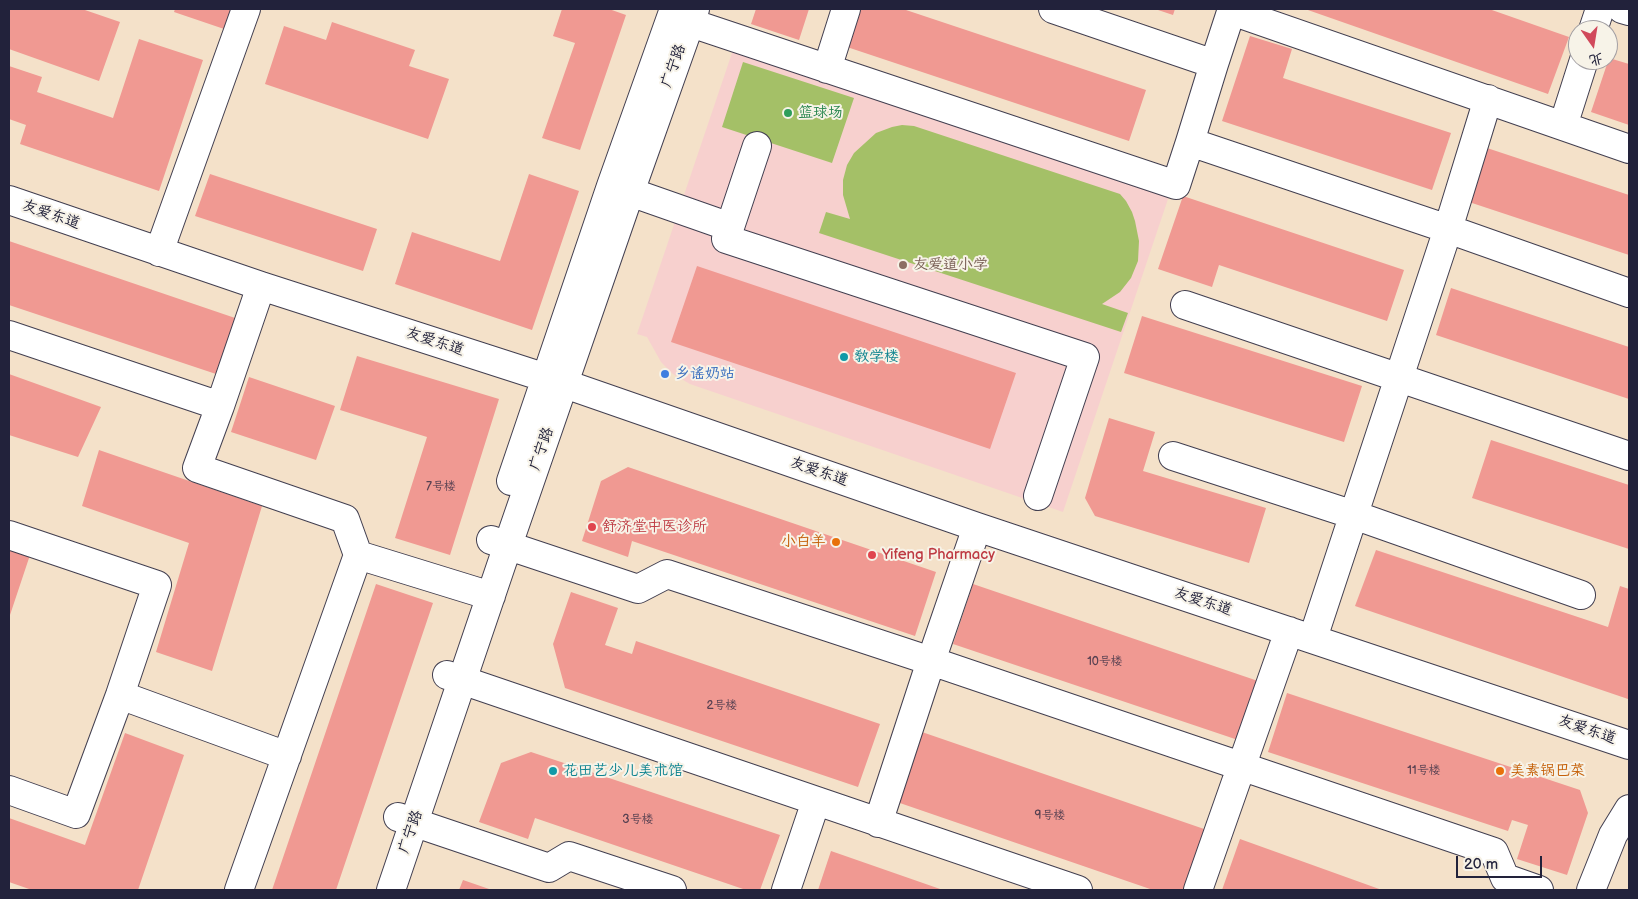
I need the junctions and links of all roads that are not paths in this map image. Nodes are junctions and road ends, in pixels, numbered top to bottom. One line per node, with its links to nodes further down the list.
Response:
1 (246, 9): 20 (street)
2 (846, 9): 9 (street)
3 (1053, 9): 8 (street)
4 (1622, 9): 6 (street)
5 (1232, 10): 8 (street); 11 (street)
6 (1629, 11)
7 (683, 14): 9 (street); 16 (street, 广宁路)
8 (1214, 64): 13 (street)
9 (827, 69): 13 (street)
10 (1581, 70): 12 (street)
11 (1488, 99): 12 (street); 19 (street)
12 (1563, 126): 15 (street)
13 (1190, 142): 19 (street)
14 (757, 146): 18 (street)
15 (1629, 148)
16 (621, 188): 18 (street); 26 (street, 广宁路)
17 (9, 200): 20 (street, 友爱东道)
18 (730, 226): 30 (street)
19 (1448, 229): 22 (street); 25 (street)
20 (159, 252): 21 (street, 友爱东道)
21 (261, 286): 26 (street, 友爱东道); 27 (street)
22 (1629, 293)
23 (1185, 305): 25 (street)
24 (9, 335): 27 (street)
25 (1399, 377): 29 (street); 31 (street)
26 (555, 381): 32 (street, 友爱东道); 34 (street, 广宁路)
27 (220, 406): 35 (street)
28 (1172, 456): 31 (street)
29 (1629, 456)
30 (1038, 496)
31 (1354, 515): 37 (street); 38 (street)
32 (977, 527): 38 (street, 友爱东道); 39 (street)
33 (9, 535): 41 (street)
34 (499, 543): 36 (street, 广宁路); 39 (street)
35 (358, 555): 36 (street); 43 (street)
36 (483, 594): 40 (street, 广宁路)
37 (1581, 595)
38 (1301, 635): 42 (street, 友爱东道); 44 (street)
39 (931, 661): 44 (street); 49 (street)
40 (455, 677): 46 (street); 48 (street, 广宁路)
41 (120, 695): 43 (street); 45 (street)
42 (1629, 745)
43 (287, 756): 50 (street)
44 (1242, 767): 56 (street); 57 (street)
45 (9, 790)
46 (816, 801): 49 (street); 54 (street)
47 (1629, 809): 58 (street)
48 (406, 819): 51 (street, 广宁路); 52 (street, 广宁路); 53 (street)
49 (878, 823): 55 (street)
50 (239, 890)
51 (373, 890)
52 (391, 890)
53 (672, 890)
54 (786, 890)
55 (1078, 890)
56 (1198, 890)
57 (1539, 890)
58 (1591, 890)

